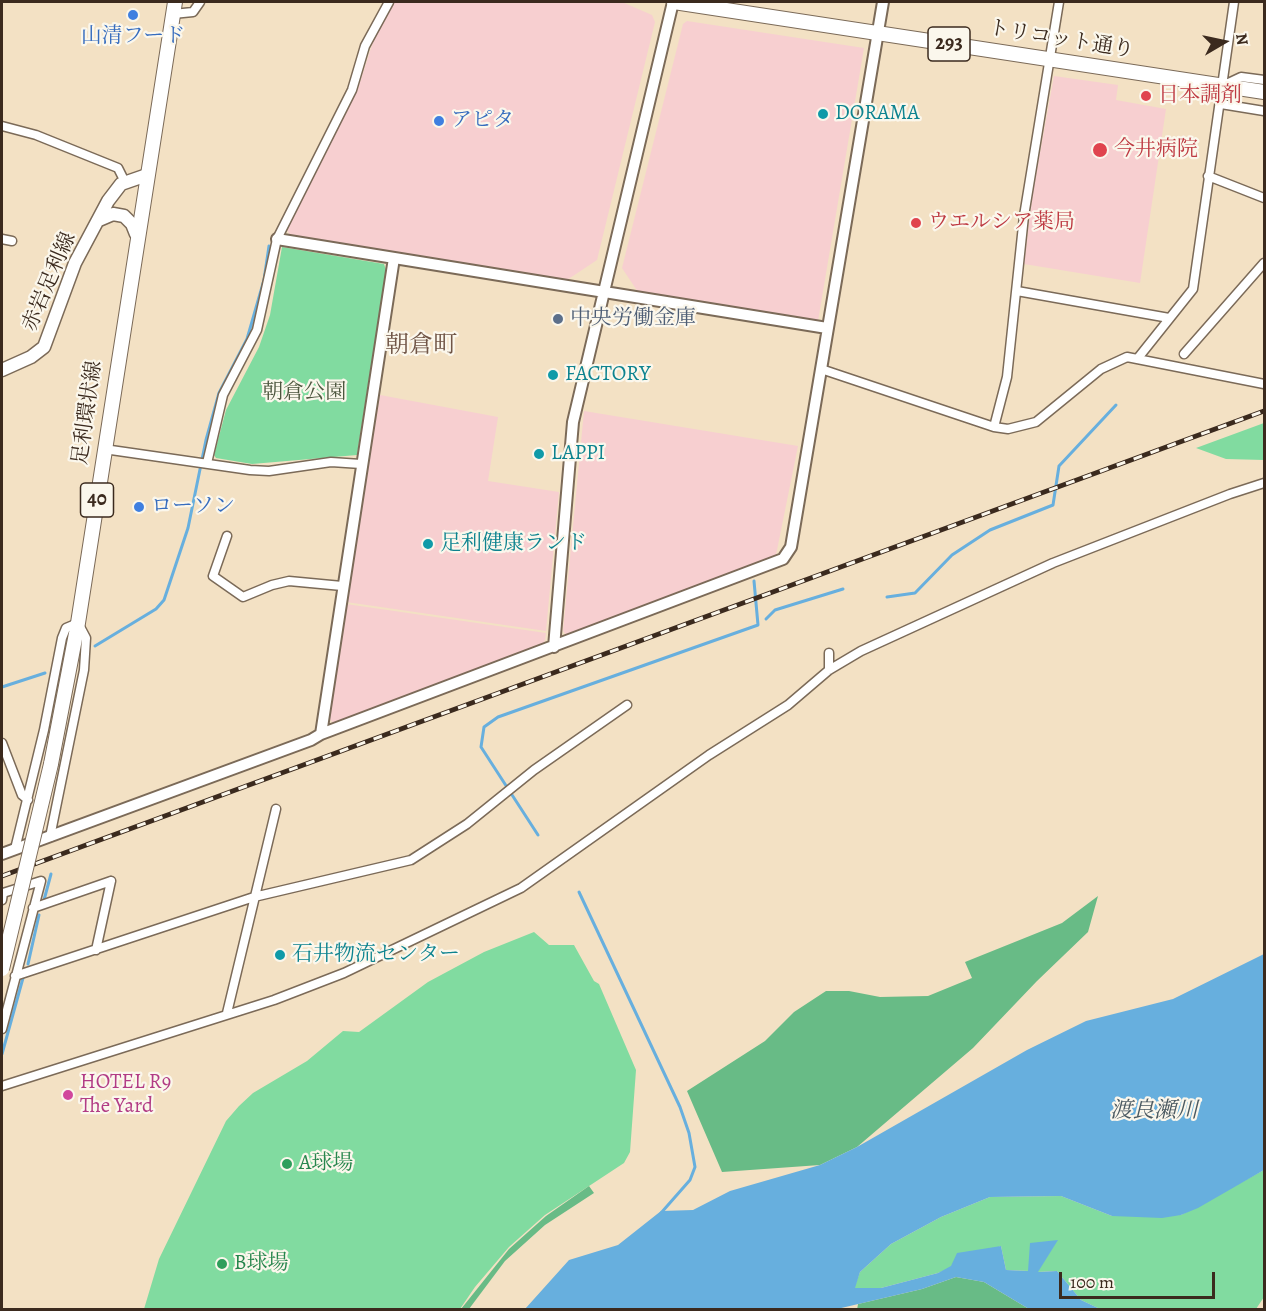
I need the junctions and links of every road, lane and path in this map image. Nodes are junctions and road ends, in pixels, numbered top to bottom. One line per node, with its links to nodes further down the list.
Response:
1 (200, 2): 7 (street)
2 (389, 2): 23 (street)
3 (674, 2): 8 (main road, トリコット通り / 293); 28 (street)
4 (884, 2): 8 (street)
5 (1059, 2): 9 (street)
6 (1234, 2): 11 (street)
7 (174, 8): 16 (main road, 足利環状線 / 40)
8 (879, 33): 9 (main road, トリコット通り / 293); 30 (street)
9 (1050, 59): 11 (main road, トリコット通り / 293); 27 (street)
10 (1264, 80): 11 (street)
11 (1224, 86): 12 (main road, トリコット通り / 293); 13 (street)
12 (1264, 92)
13 (1221, 104): 14 (street); 17 (street)
14 (1264, 111)
15 (2, 126): 18 (street)
16 (147, 175): 18 (main road); 21 (main road, 足利環状線 / 40)
17 (1208, 176): 19 (street); 29 (street)
18 (125, 182): 20 (main road, 赤岩足利線)
19 (1264, 198)
20 (99, 220): 21 (main road); 34 (main road, 赤岩足利線)
21 (136, 234): 37 (main road, 足利環状線 / 40)
22 (2, 239): 24 (street)
23 (277, 239): 25 (street); 38 (street)
24 (12, 241)
25 (394, 258): 28 (street); 39 (street)
26 (1264, 263): 31 (street)
27 (1017, 291): 29 (street); 36 (street)
28 (604, 292): 30 (street); 44 (street)
29 (1169, 318): 32 (street)
30 (827, 328): 33 (street)
31 (1184, 354)
32 (1138, 358): 35 (street); 36 (street)
33 (821, 369): 36 (street); 44 (street)
34 (2, 370)
35 (1264, 384)
36 (994, 427)
37 (104, 449): 38 (street); 43 (main road, 足利環状線 / 40)
38 (207, 463): 39 (street)
39 (361, 464): 42 (street)
40 (1264, 483): 46 (street)
41 (227, 536): 42 (street)
42 (342, 586): 48 (street)
43 (78, 623): 50 (street); 52 (street); 59 (main road, 足利環状線 / 40, bridge)
44 (554, 647): 48 (street)
45 (828, 653): 46 (street)
46 (829, 670): 61 (street)
47 (627, 705): 55 (street)
48 (321, 734): 52 (street)
49 (2, 743): 50 (street)
50 (28, 800): 53 (street)
51 (276, 809): 55 (street)
52 (50, 837): 53 (street)
53 (15, 849): 54 (street)
54 (2, 854)
55 (254, 897): 58 (street); 61 (street)
56 (2, 900): 57 (street)
57 (33, 908): 58 (street); 60 (street)
58 (96, 950): 60 (street)
59 (2, 969)
60 (15, 976): 62 (street)
61 (227, 1013): 63 (street)
62 (2, 1029)
63 (2, 1086)

